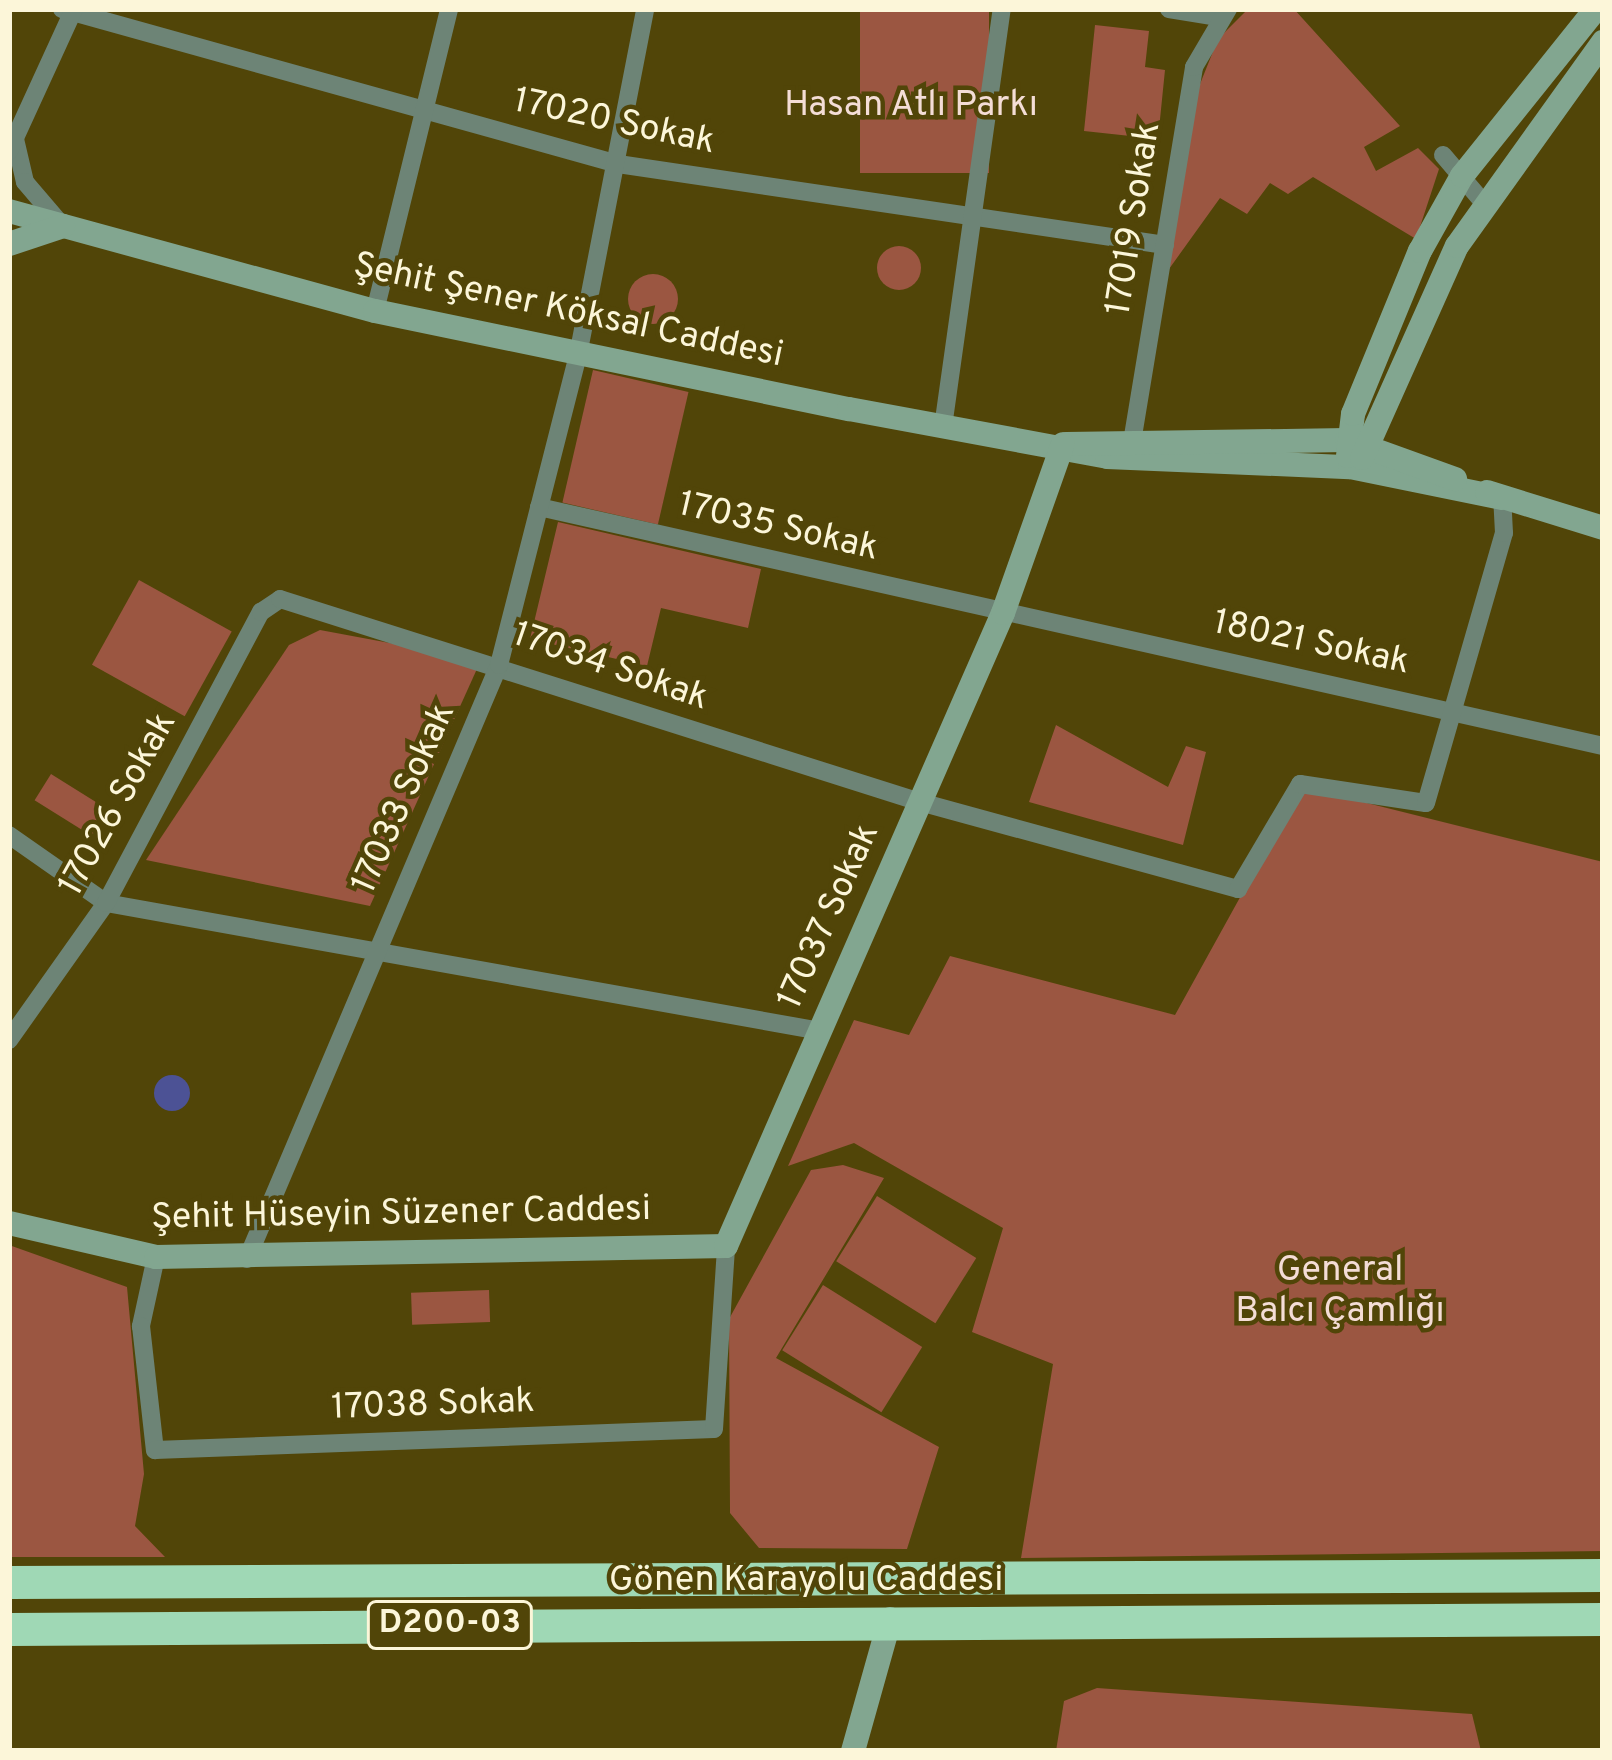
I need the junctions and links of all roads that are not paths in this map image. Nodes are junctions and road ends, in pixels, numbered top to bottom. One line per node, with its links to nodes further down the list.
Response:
1 (449, 9): 9 (street)
2 (645, 9): 12 (street, 17033 Sokak)
3 (1002, 9): 15 (street)
4 (1169, 9): 6 (street)
5 (70, 11): 9 (street, 17020 Sokak); 10 (street)
6 (1223, 13): 19 (street, 17019 Sokak)
7 (1593, 15): 13 (main road)
8 (1603, 42): 14 (main road)
9 (429, 115): 12 (street, 17020 Sokak); 20 (street)
10 (12, 145): 17 (street)
11 (1443, 155): 13 (street)
12 (618, 164): 15 (street, 17020 Sokak); 21 (street, 17033 Sokak)
13 (1462, 176): 14 (street); 24 (main road)
14 (1483, 202): 24 (main road)
15 (976, 211): 19 (street, 17020 Sokak); 22 (street)
16 (9, 212): 17 (main road, Şehit Şener Köksal Caddesi)
17 (63, 226): 18 (main road); 20 (main road, Şehit Şener Köksal Caddesi)
18 (9, 244)
19 (1165, 245): 23 (street, 17019 Sokak)
20 (375, 310): 21 (main road, Şehit Şener Köksal Caddesi)
21 (579, 350): 22 (main road, Şehit Şener Köksal Caddesi); 28 (street, 17033 Sokak)
22 (943, 427): 25 (main road, Şehit Şener Köksal Caddesi)
23 (1133, 436): 24 (main road, Şehit Şener Köksal Caddesi); 25 (main road, Şehit Şener Köksal Caddesi)
24 (1359, 443): 26 (main road); 27 (main road)
25 (1064, 444): 26 (main road, Şehit Şener Köksal Caddesi); 33 (main road, 17037 Sokak)
26 (1350, 466): 27 (main road, Şehit Şener Köksal Caddesi)
27 (1502, 499): 29 (main road); 31 (street)
28 (539, 507): 33 (street, 17035 Sokak); 34 (street, 17033 Sokak)
29 (1535, 509): 30 (main road); 31 (street)
30 (1603, 528)
31 (1504, 533): 35 (street)
32 (280, 599): 34 (street, 17034 Sokak); 39 (street, 17026 Sokak)
33 (1003, 613): 35 (street, 18021 Sokak); 37 (main road, 17037 Sokak)
34 (499, 665): 37 (street, 17034 Sokak); 40 (street, 17033 Sokak)
35 (1454, 708): 36 (street, 18021 Sokak); 37 (street, 17034 Sokak)
36 (1603, 746)
37 (920, 802): 41 (main road, 17037 Sokak)
38 (9, 835): 39 (street)
39 (106, 903): 40 (street); 42 (street, 17026 Sokak)
40 (372, 955): 41 (street); 46 (street, 17033 Sokak)
41 (820, 1031): 44 (main road, 17037 Sokak)
42 (9, 1040)
43 (9, 1223): 45 (main road, Şehit Hüseyin Süzener Caddesi)
44 (726, 1246): 46 (main road, Şehit Hüseyin Süzener Caddesi); 47 (street, 17037 Sokak)
45 (156, 1258): 46 (main road, Şehit Hüseyin Süzener Caddesi); 47 (street, 17038 Sokak)
46 (247, 1258)
47 (714, 1429)
48 (1041, 1575): 49 (highway, Gönen Karayolu Caddesi / D200-03); 51 (highway, Gönen Karayolu Caddesi / D200-03); 53 (highway)
49 (1329, 1575): 50 (highway, Gönen Karayolu Caddesi / D200-03); 54 (highway)
50 (1603, 1575)
51 (853, 1576): 53 (highway, Gönen Karayolu Caddesi / D200-03); 54 (highway)
52 (9, 1582): 53 (highway, Gönen Karayolu Caddesi / D200-03)
53 (47, 1582)
54 (890, 1619): 55 (highway, Gönen Karayolu Caddesi / D200-03); 56 (highway, Gönen Karayolu Caddesi / D200-03); 57 (main road)
55 (1603, 1619)
56 (9, 1629)
57 (853, 1751)

